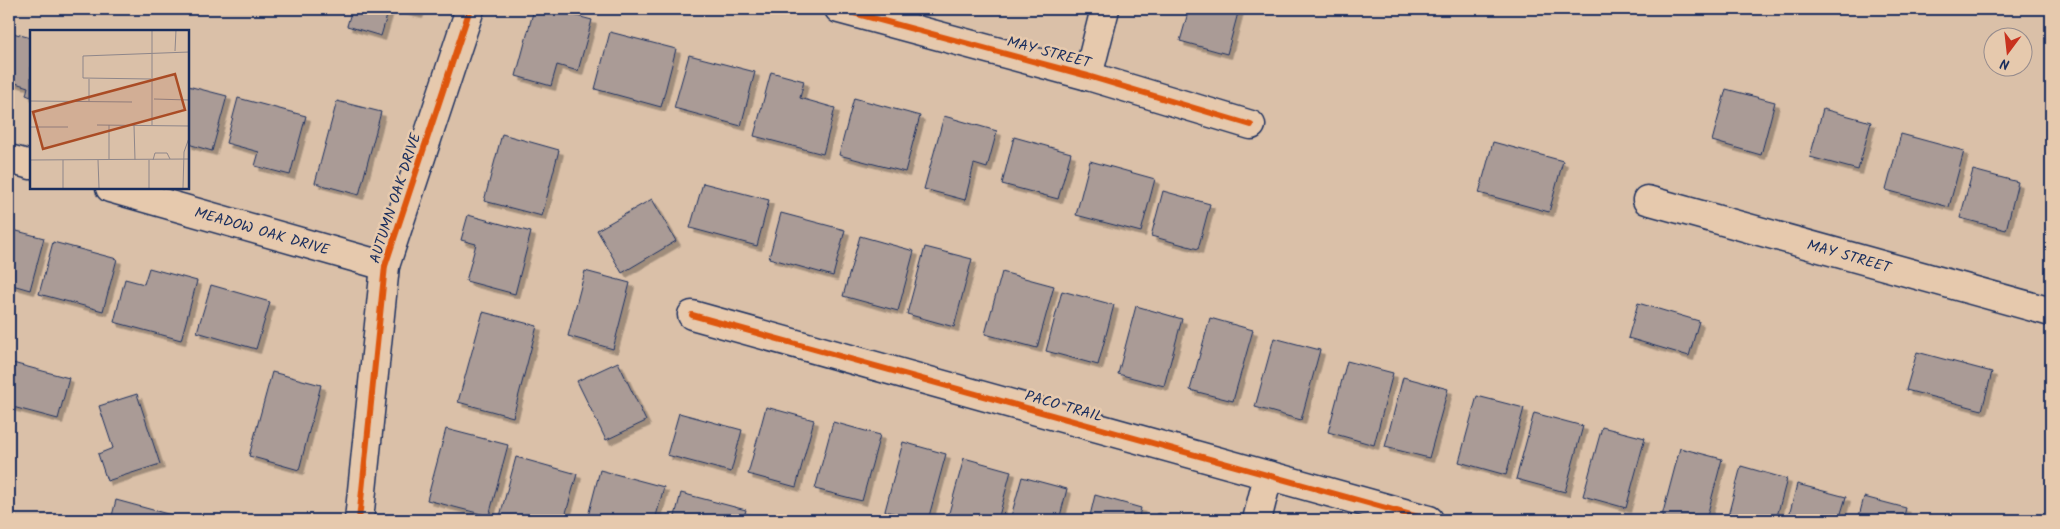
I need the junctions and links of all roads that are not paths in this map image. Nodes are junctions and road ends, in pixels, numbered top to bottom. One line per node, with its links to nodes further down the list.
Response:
1 (470, 9): 10 (street, AUTUMN OAK DRIVE)
2 (839, 9): 4 (street, MAY STREET)
3 (1105, 9): 4 (street)
4 (1088, 76): 5 (street, MAY STREET)
5 (1251, 125)
6 (9, 159): 7 (street)
7 (30, 165)
8 (114, 189): 10 (street, MEADOW OAK DRIVE)
9 (1647, 200): 11 (street, MAY STREET)
10 (385, 266): 14 (street, AUTUMN OAK DRIVE)
11 (2051, 312)
12 (692, 315): 13 (street, PACO TRAIL)
13 (1268, 476): 15 (street); 16 (street, PACO TRAIL)
14 (358, 520)
15 (1257, 520)
16 (1429, 520)

